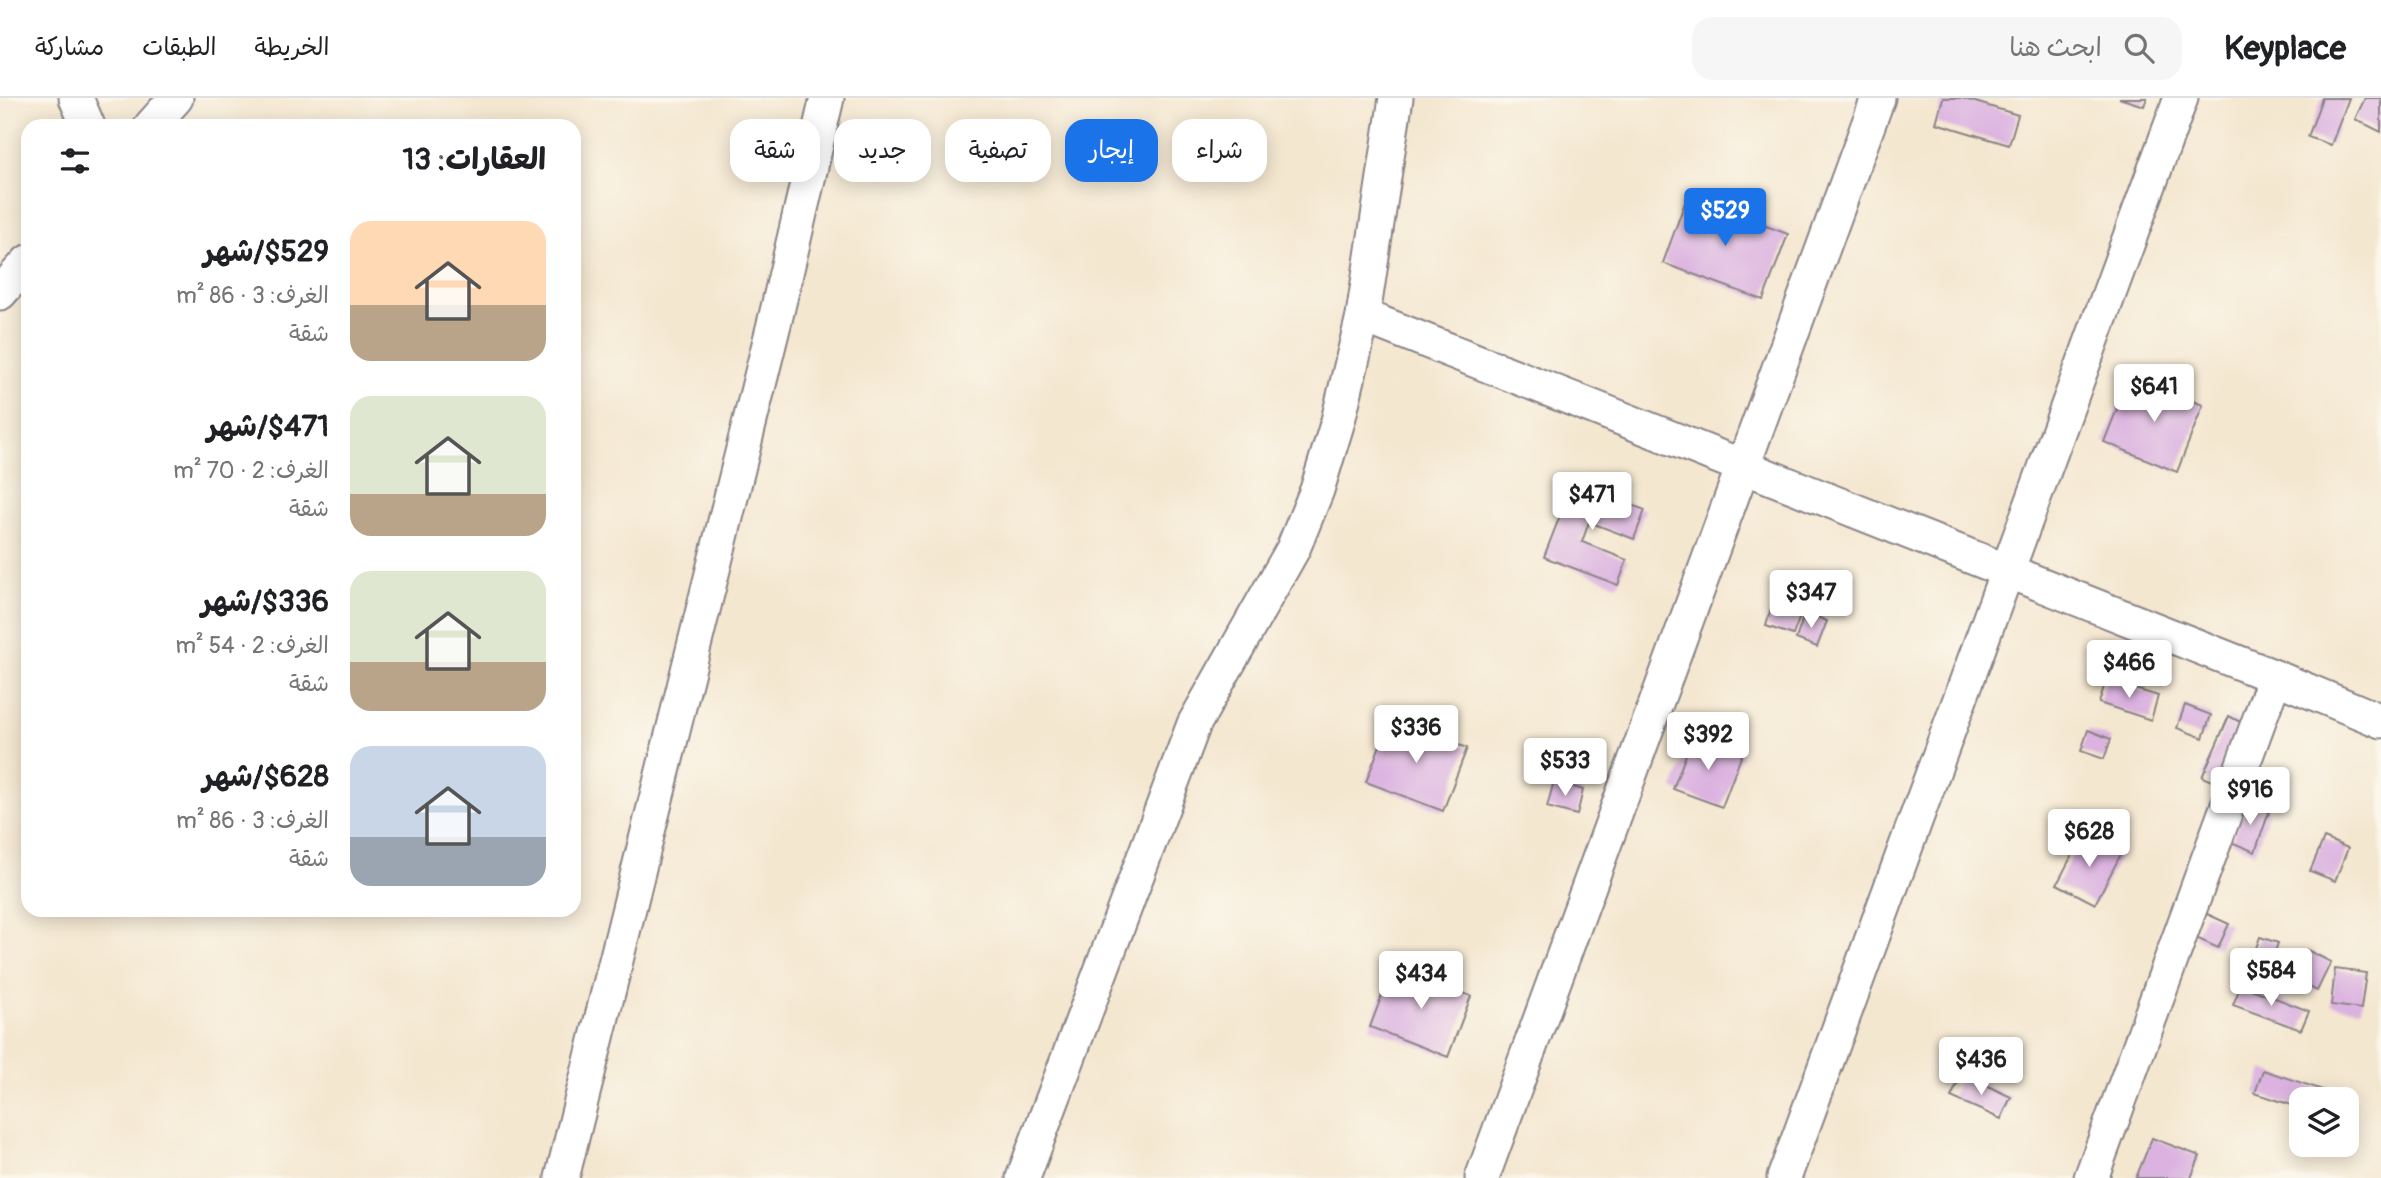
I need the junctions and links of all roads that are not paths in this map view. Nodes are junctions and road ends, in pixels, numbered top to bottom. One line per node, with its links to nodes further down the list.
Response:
1 (76, 98): 7 (street)
2 (176, 98): 8 (street)
3 (827, 98): 16 (street)
4 (1396, 98): 11 (street)
5 (1878, 98): 12 (street)
6 (2181, 98): 13 (street)
7 (85, 119)
8 (157, 119)
9 (21, 270): 10 (street)
10 (0, 293)
11 (1363, 316): 12 (street); 17 (street)
12 (1743, 466): 13 (street); 18 (street)
13 (2007, 571): 14 (street); 19 (street)
14 (2275, 677): 15 (street); 20 (street)
15 (2381, 721)
16 (562, 1178)
17 (1023, 1178)
18 (1482, 1178)
19 (1784, 1178)
20 (2091, 1178)

